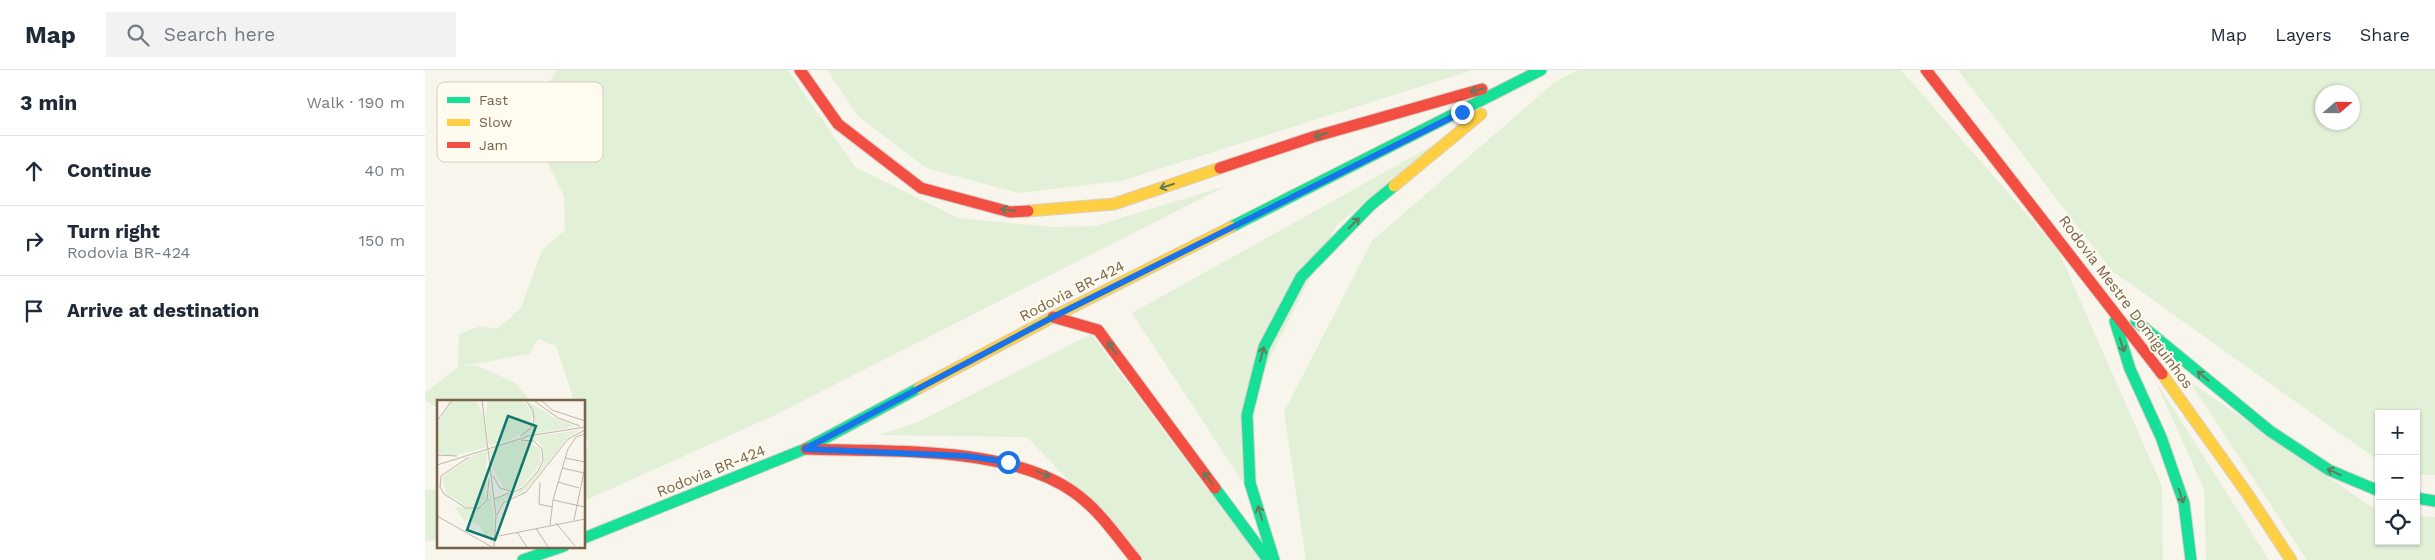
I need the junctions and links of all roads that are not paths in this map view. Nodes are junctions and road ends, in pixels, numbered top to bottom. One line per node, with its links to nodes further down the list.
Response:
1 (800, 70): 4 (main road, one-way to 1)
2 (1541, 70): 4 (main road, Rodovia BR-424)
3 (1926, 70): 5 (main road, Rodovia Mestre Domiguinhos)
4 (1525, 78): 6 (main road, Rodovia BR-424); 16 (main road, one-way to 4)
5 (2107, 298): 8 (main road, one-way to 5); 17 (main road, one-way to 17); 18 (main road, Rodovia Mestre Domiguinhos)
6 (1053, 317): 7 (main road, Rodovia BR-424); 15 (main road, one-way to 6)
7 (805, 449): 11 (main road, Rodovia BR-424); 14 (main road, one-way to 14)
8 (2375, 489)
9 (2420, 499): 10 (main road)
10 (2435, 501)
11 (585, 538)
12 (559, 548): 13 (main road)
13 (523, 560)
14 (1135, 560)
15 (1268, 560)
16 (1274, 560)
17 (2191, 560)
18 (2291, 560)

